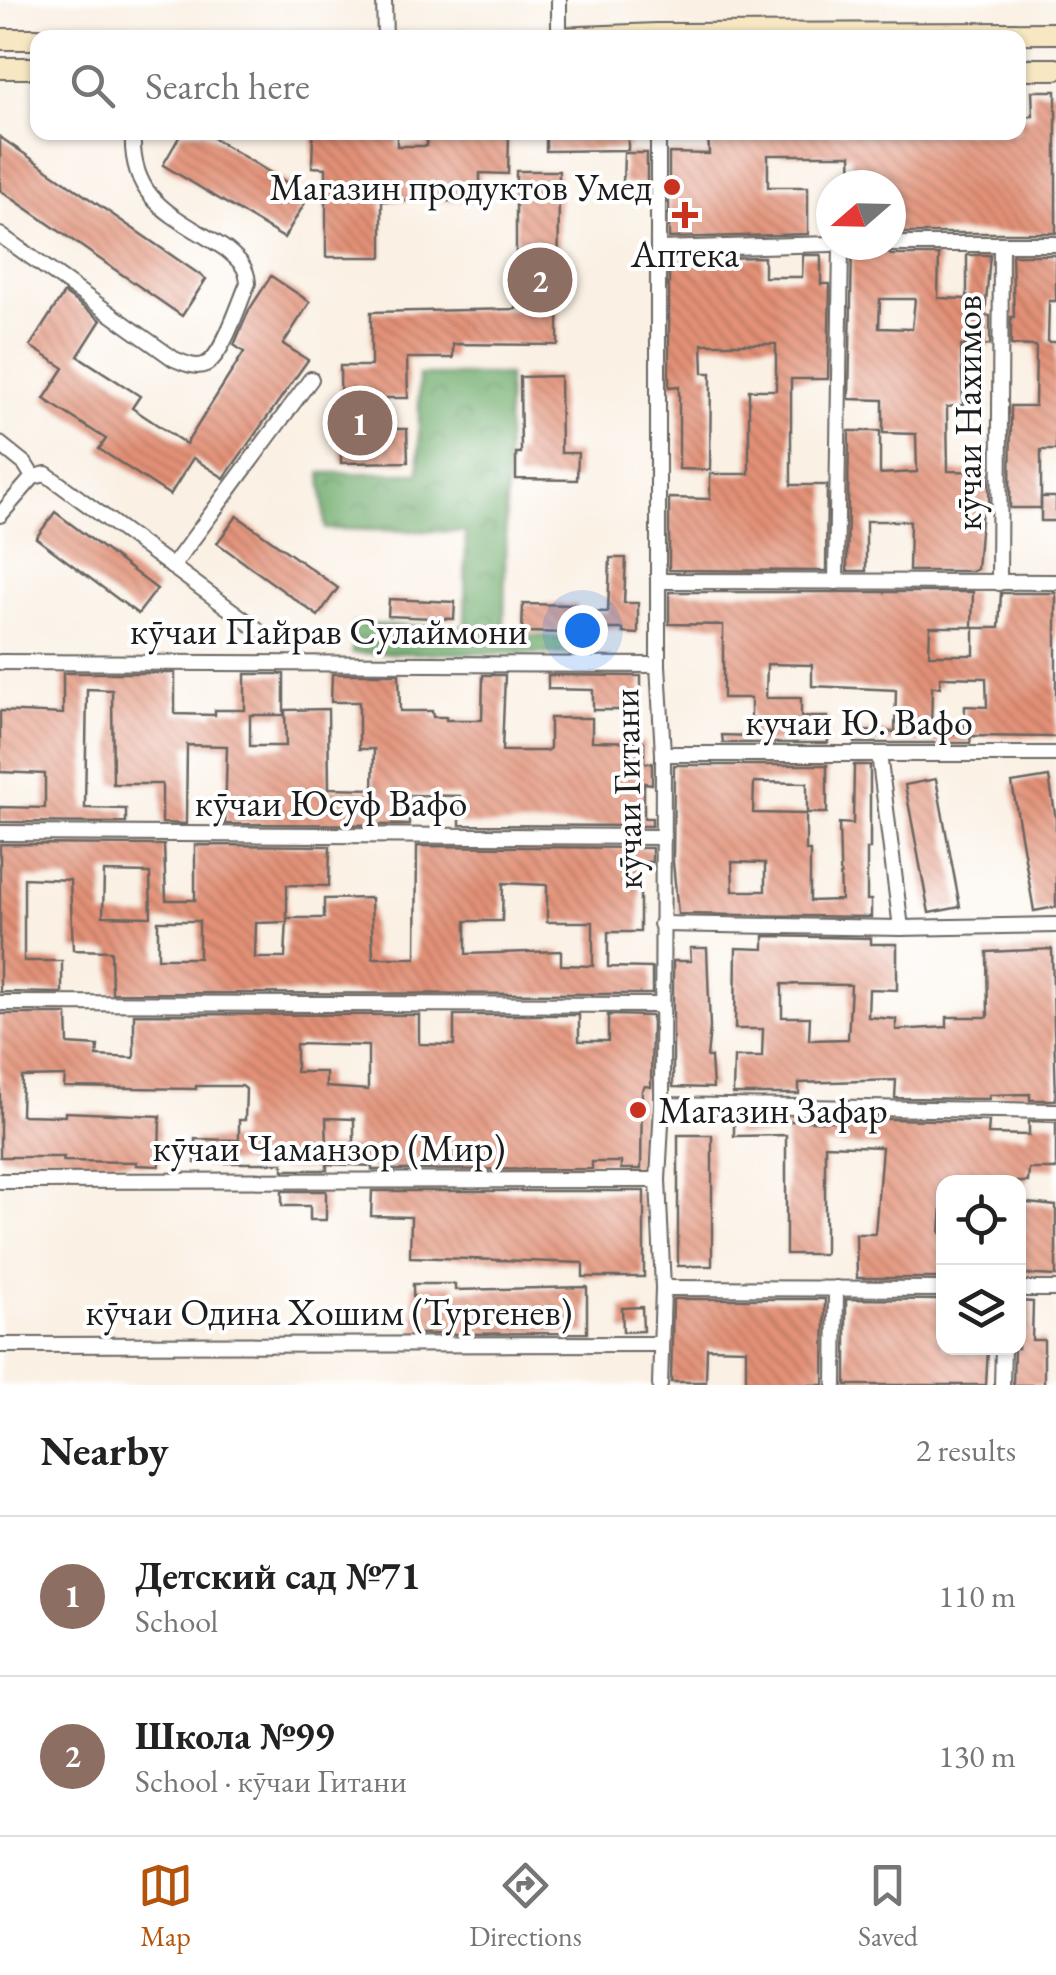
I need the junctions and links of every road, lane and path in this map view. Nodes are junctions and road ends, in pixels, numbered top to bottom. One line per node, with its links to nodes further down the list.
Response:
1 (384, 0): 3 (street)
2 (559, 0): 4 (street)
3 (385, 30)
4 (557, 30)
5 (1026, 34): 6 (main road)
6 (1056, 34)
7 (0, 38): 8 (main road)
8 (30, 39)
9 (0, 68): 10 (main road)
10 (30, 68)
11 (1026, 69): 12 (main road)
12 (1056, 69)
13 (133, 140): 15 (street)
14 (658, 140): 20 (street, кӯчаи Гитани)
15 (0, 235)
16 (906, 244): 17 (street, кӯчаи Нахимов)
17 (1001, 244): 18 (street, кӯчаи Нахимов); 30 (street, кӯчаи Нахимов)
18 (1056, 244)
19 (816, 245): 20 (street)
20 (659, 250): 27 (street, кӯчаи Гитани)
21 (840, 260): 28 (street)
22 (311, 379): 26 (street)
23 (0, 444): 24 (street)
24 (33, 477): 25 (street); 26 (street)
25 (0, 515)
26 (172, 567): 31 (street)
27 (659, 581): 28 (street); 33 (street, кӯчаи Гитани)
28 (836, 582): 30 (street)
29 (1056, 582): 30 (street)
30 (1000, 583)
31 (256, 629)
32 (0, 662): 33 (street, кӯчаи Пайрав Сулаймони)
33 (658, 666): 34 (street, кӯчаи Гитани)
34 (663, 754): 35 (street, кучаи Ю. Вафо); 38 (street, кӯчаи Гитани)
35 (878, 754): 36 (street, кучаи Ю. Вафо); 41 (street)
36 (1056, 754)
37 (0, 833): 38 (street, кӯчаи Юсуф Вафо)
38 (662, 837): 39 (street, кӯчаи Гитани)
39 (661, 924): 41 (street); 43 (street, кӯчаи Гитани)
40 (1056, 924): 41 (street)
41 (901, 928)
42 (0, 1003): 43 (street)
43 (662, 1006): 44 (street, кӯчаи Гитани)
44 (662, 1105): 45 (street); 46 (street, кӯчаи Гитани)
45 (1056, 1112)
46 (658, 1180): 47 (street, кӯчаи Чаманзор (Мир)); 48 (street, кӯчаи Гитани)
47 (0, 1181)
48 (663, 1288): 49 (street); 53 (street, кӯчаи Гитани)
49 (836, 1288): 50 (street); 57 (street)
50 (936, 1289)
51 (1026, 1289): 52 (street)
52 (1056, 1289)
53 (659, 1344): 54 (street, кӯчаи Одина Хошим (Тургенев)); 56 (street, кӯчаи Гитани)
54 (0, 1345)
55 (1002, 1355): 58 (street)
56 (660, 1385)
57 (835, 1385)
58 (1002, 1385)

